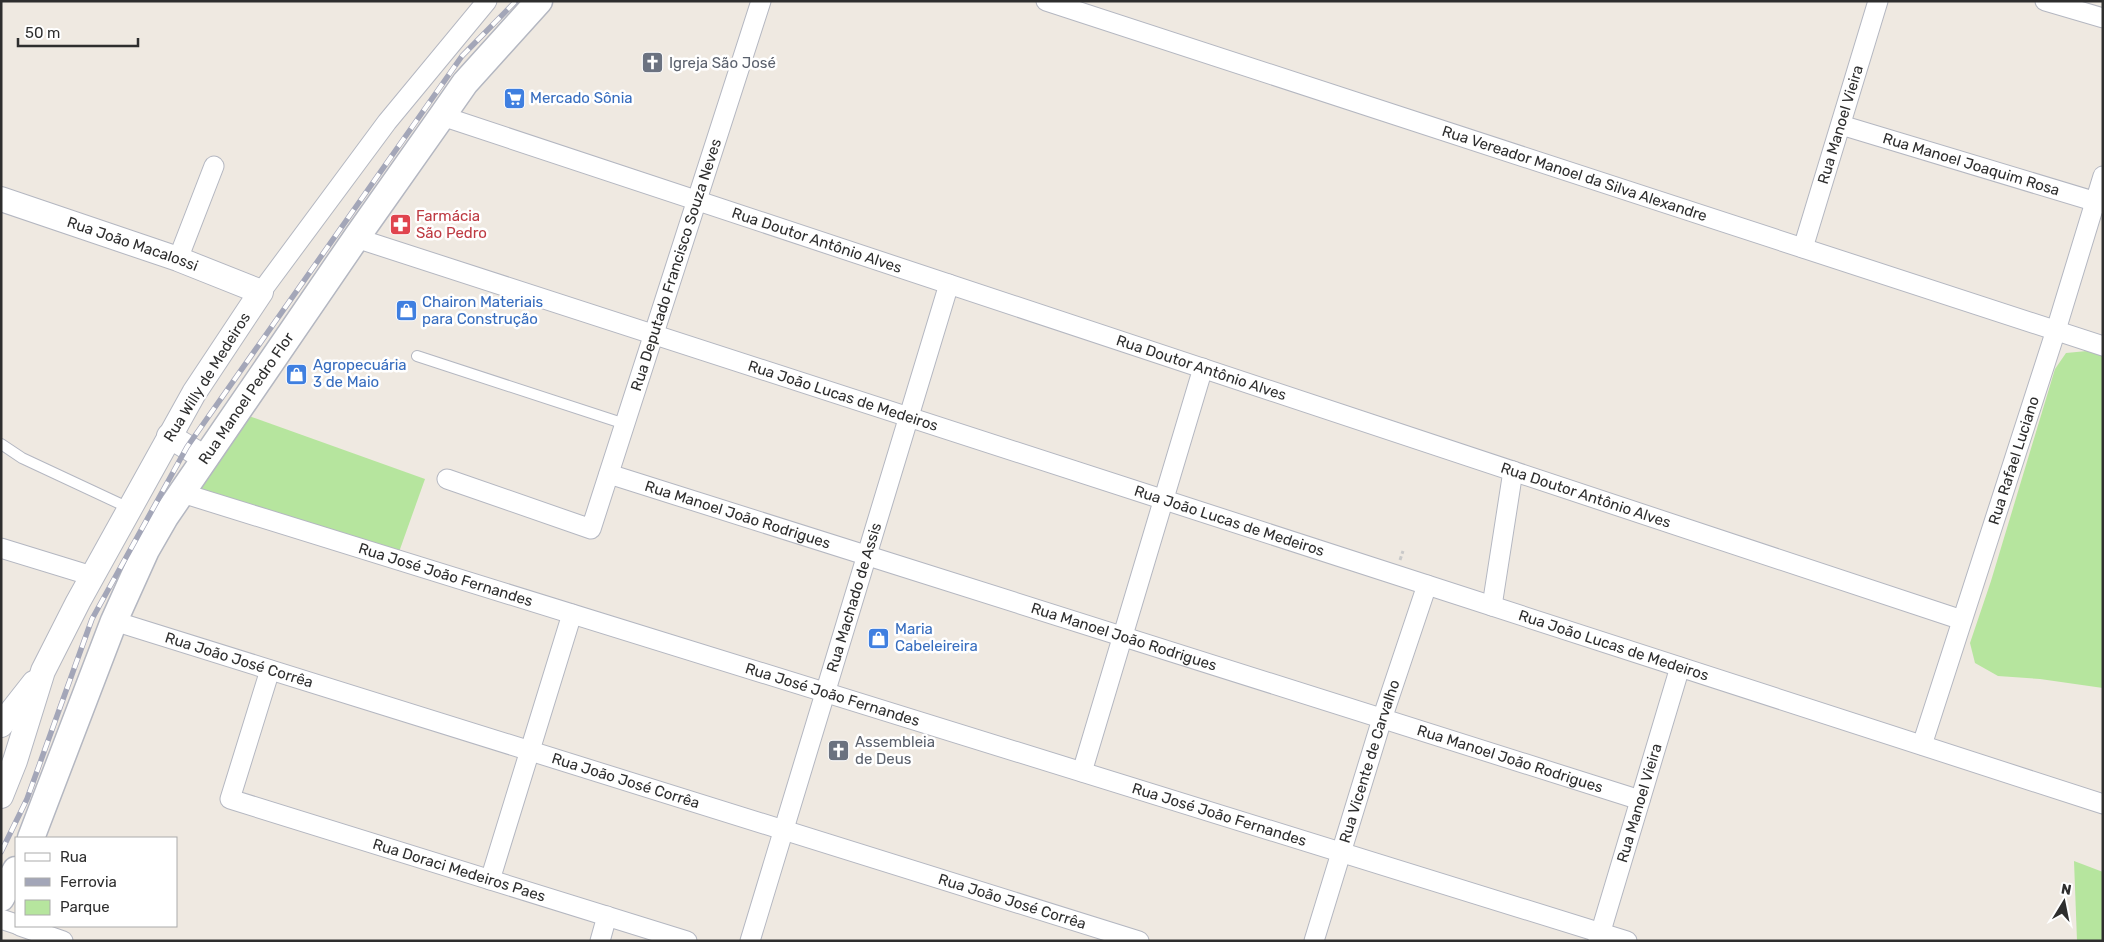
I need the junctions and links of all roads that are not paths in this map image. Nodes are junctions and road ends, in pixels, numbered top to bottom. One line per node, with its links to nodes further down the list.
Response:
1 (487, 1): 19 (street, Rua Willy de Medeiros)
2 (539, 1): 8 (main road, Rua Manoel Pedro Flor)
3 (761, 1): 13 (street, Rua Deputado Francisco Souza Neves)
4 (1046, 1): 16 (street, Rua Vereador Manoel da Silva Alexandre)
5 (1878, 1): 9 (street, Rua Manoel Vieira)
6 (2044, 1): 7 (street)
7 (2103, 18)
8 (442, 116): 13 (street, Rua Doutor Antônio Alves); 15 (main road, Rua Manoel Pedro Flor)
9 (1841, 125): 14 (street, Rua Manoel Joaquim Rosa); 16 (street, Rua Manoel Vieira)
10 (214, 166): 17 (street)
11 (2103, 176): 14 (street, Rua Rafael Luciano)
12 (1, 198): 17 (street, Rua João Macalossi)
13 (697, 200): 18 (street, Rua Doutor Antônio Alves); 21 (street, Rua Deputado Francisco Souza Neves)
14 (2099, 203): 20 (street, Rua Rafael Luciano)
15 (356, 238): 21 (street, Rua João Lucas de Medeiros); 29 (main road, Rua Manoel Pedro Flor)
16 (1803, 248): 20 (street, Rua Vereador Manoel da Silva Alexandre)
17 (178, 260): 19 (street, Rua João Macalossi)
18 (949, 284): 24 (street, Rua Doutor Antônio Alves); 25 (street, Rua Machado de Assis)
19 (261, 292): 27 (street, Rua Willy de Medeiros)
20 (2056, 330): 22 (street, Rua Vereador Manoel da Silva Alexandre); 42 (street, Rua Rafael Luciano)
21 (653, 334): 25 (street, Rua João Lucas de Medeiros); 26 (street, Rua Deputado Francisco Souza Neves)
22 (2103, 346)
23 (417, 356): 26 (lane)
24 (1203, 368): 30 (street, Rua Doutor Antônio Alves); 34 (street)
25 (909, 417): 34 (street, Rua João Lucas de Medeiros); 37 (street, Rua Machado de Assis)
26 (624, 424): 31 (street, Rua Deputado Francisco Souza Neves)
27 (169, 436): 29 (street); 35 (street, Rua Willy de Medeiros)
28 (1, 444): 35 (lane)
29 (205, 458): 33 (main road, Rua Manoel Pedro Flor)
30 (1513, 471): 40 (street); 42 (street, Rua Doutor Antônio Alves)
31 (609, 474): 32 (street, Rua Deputado Francisco Souza Neves); 37 (street, Rua Manoel João Rodrigues)
32 (448, 479)
33 (182, 493): 41 (street, Rua José João Fernandes); 43 (main road, Rua Manoel Pedro Flor)
34 (1163, 499): 39 (street, Rua João Lucas de Medeiros); 44 (street)
35 (129, 508): 38 (street, Rua Willy de Medeiros)
36 (1, 548): 38 (street)
37 (867, 556): 44 (street, Rua Manoel João Rodrigues); 48 (street, Rua Machado de Assis)
38 (92, 576): 47 (street, Rua Willy de Medeiros)
39 (1427, 585): 40 (street, Rua João Lucas de Medeiros); 49 (street, Rua Vicente de Carvalho)
40 (1492, 606): 45 (street, Rua João Lucas de Medeiros)
41 (572, 614): 48 (street, Rua José João Fernandes); 52 (street)
42 (1962, 620): 51 (street, Rua Rafael Luciano)
43 (114, 621): 46 (street, Rua João José Corrêa); 58 (main road, Rua Manoel Pedro Flor)
44 (1122, 636): 49 (street, Rua Manoel João Rodrigues); 53 (street)
45 (1680, 667): 51 (street, Rua João Lucas de Medeiros); 55 (street, Rua Manoel Vieira)
46 (270, 670): 52 (street, Rua João José Corrêa); 61 (street, Rua Doraci Medeiros Paes)
47 (43, 671): 50 (street); 54 (street, Rua Willy de Medeiros)
48 (826, 692): 53 (street, Rua José João Fernandes); 57 (street, Rua Machado de Assis)
49 (1382, 719): 55 (street, Rua Manoel João Rodrigues); 59 (street, Rua Vicente de Carvalho)
50 (1, 724)
51 (1922, 745): 56 (street, Rua João Lucas de Medeiros)
52 (530, 751): 57 (street, Rua João José Corrêa); 61 (street)
53 (1082, 772): 59 (street, Rua José João Fernandes)
54 (1, 796)
55 (1640, 800): 67 (street, Rua Manoel Vieira)
56 (2103, 804)
57 (784, 830): 71 (street, Rua Machado de Assis); 72 (street, Rua João José Corrêa)
58 (31, 837)
59 (1341, 852): 67 (street, Rua José João Fernandes); 73 (street, Rua Vicente de Carvalho)
60 (15, 872): 62 (main road)
61 (490, 880): 63 (street, Rua Doraci Medeiros Paes)
62 (1, 898)
63 (607, 916): 69 (street); 70 (street, Rua Doraci Medeiros Paes)
64 (1, 919): 65 (street)
65 (15, 924)
66 (23, 927): 68 (street)
67 (1599, 937): 74 (street, Rua José João Fernandes)
68 (63, 941)
69 (600, 941)
70 (687, 941)
71 (750, 941)
72 (1139, 941)
73 (1314, 941)
74 (1627, 941)

